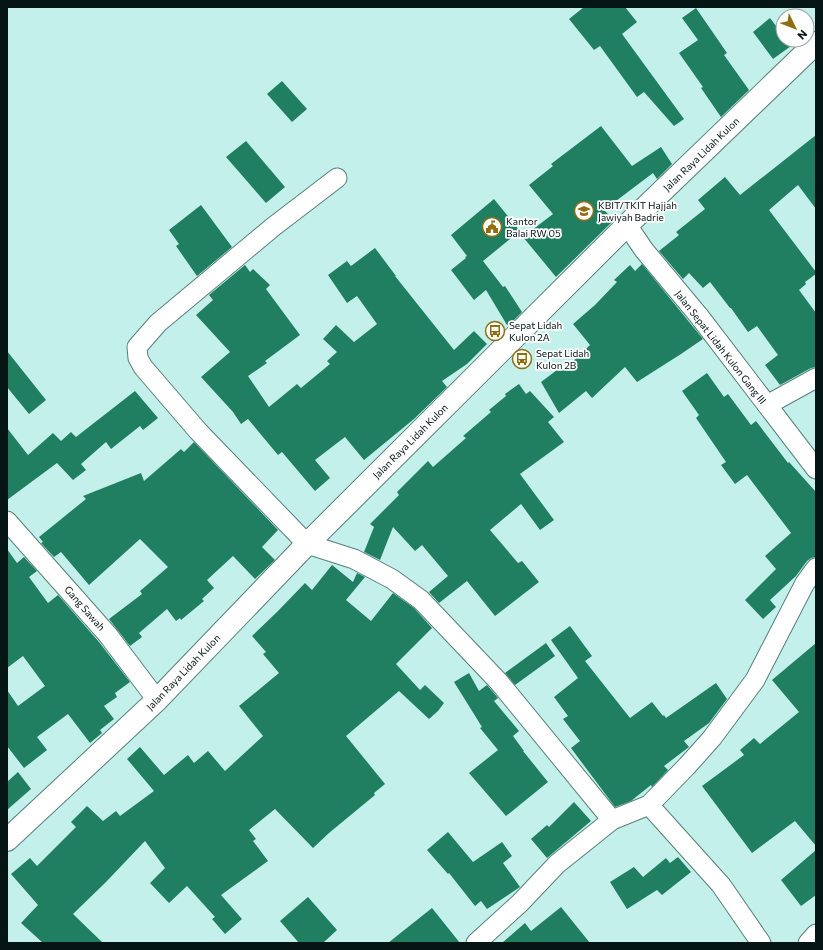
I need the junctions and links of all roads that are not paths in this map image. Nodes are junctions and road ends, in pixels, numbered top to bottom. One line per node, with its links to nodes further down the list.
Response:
1 (816, 43): 3 (main road, Jalan Raya Lidah Kulon)
2 (338, 178): 8 (street)
3 (627, 225): 5 (street, Jalan Sepat Lidah Kulon Gang III); 8 (main road, Jalan Raya Lidah Kulon)
4 (816, 378): 5 (street)
5 (767, 405): 6 (street, Jalan Sepat Lidah Kulon Gang III)
6 (816, 469)
7 (7, 521): 10 (street, Gang Sawah)
8 (306, 544): 10 (main road, Jalan Raya Lidah Kulon); 12 (street)
9 (816, 568): 11 (street)
10 (158, 700): 13 (main road, Jalan Raya Lidah Kulon)
11 (649, 805): 12 (street); 16 (street)
12 (612, 820): 15 (street)
13 (7, 840)
14 (816, 934): 17 (street)
15 (476, 943)
16 (761, 943)
17 (808, 943)

